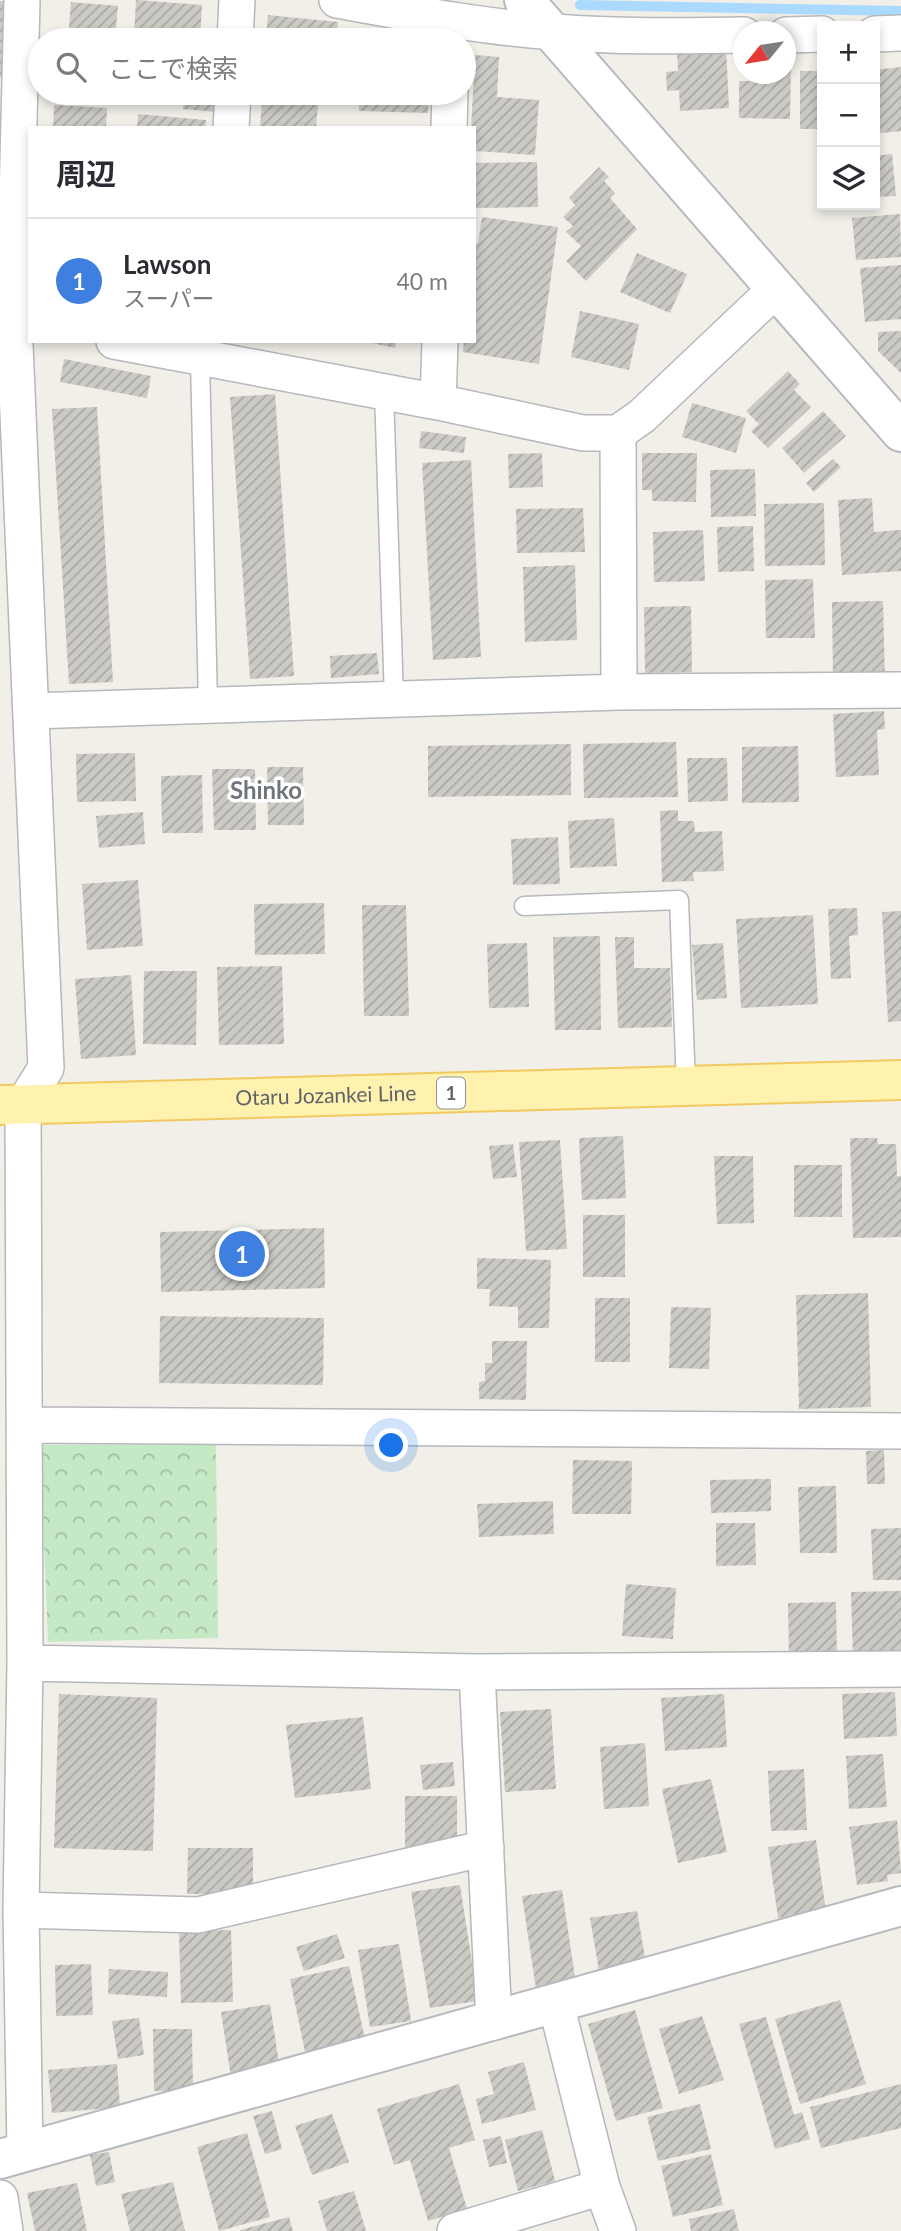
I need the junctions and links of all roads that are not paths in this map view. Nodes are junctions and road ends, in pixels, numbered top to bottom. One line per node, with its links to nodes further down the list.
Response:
1 (22, 0): 19 (street)
2 (237, 0): 5 (street)
3 (337, 0): 6 (street)
4 (524, 0): 8 (street)
5 (236, 28)
6 (445, 28)
7 (476, 30): 8 (street)
8 (552, 32): 12 (street); 18 (street)
9 (901, 33): 11 (street)
10 (817, 34): 13 (street)
11 (880, 34)
12 (733, 35)
13 (796, 35)
14 (232, 105): 16 (street)
15 (450, 105): 17 (street)
16 (231, 126)
17 (449, 126)
18 (775, 290): 25 (street); 26 (street)
19 (15, 321): 27 (street)
20 (129, 343): 22 (street)
21 (440, 343): 24 (street)
22 (213, 354): 23 (street); 31 (lane)
23 (384, 392): 24 (street); 30 (lane)
24 (438, 402): 26 (street)
25 (901, 432)
26 (618, 433): 29 (street)
27 (11, 537): 32 (street)
28 (901, 690): 29 (street)
29 (618, 692): 30 (street)
30 (394, 699): 31 (street)
31 (208, 705): 32 (street)
32 (31, 710): 36 (street)
33 (524, 906): 35 (lane)
34 (901, 1080): 35 (main road, Otaru Jozankei Line / 1)
35 (686, 1086): 36 (main road, Otaru Jozankei Line / 1)
36 (12, 1105): 37 (street)
37 (24, 1425): 38 (street); 39 (street)
38 (901, 1431)
39 (25, 1663): 41 (street); 44 (street)
40 (901, 1669): 41 (street)
41 (477, 1672): 42 (street)
42 (486, 1848): 44 (street); 46 (street)
43 (901, 1906): 45 (street)
44 (22, 1910): 47 (street)
45 (556, 2004): 46 (street); 48 (street)
46 (494, 2022): 47 (street)
47 (13, 2156)
48 (602, 2187): 51 (street); 52 (street)
49 (0, 2198): 50 (street)
50 (5, 2231)
51 (455, 2231)
52 (618, 2231)

